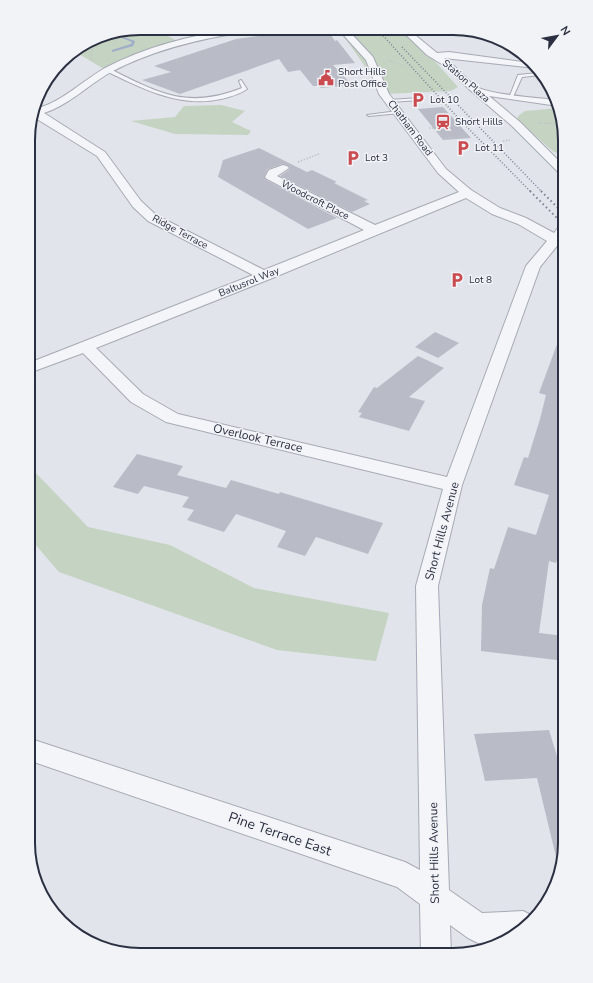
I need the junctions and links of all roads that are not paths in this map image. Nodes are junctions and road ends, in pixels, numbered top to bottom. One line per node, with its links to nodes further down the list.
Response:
1 (213, 35): 6 (street)
2 (347, 35): 12 (street, Chatham Road)
3 (410, 35): 4 (street, Station Plaza)
4 (436, 56): 5 (street); 9 (street, Station Plaza)
5 (526, 65)
6 (108, 70): 8 (lane); 15 (street)
7 (535, 74): 10 (lane)
8 (241, 81)
9 (473, 88): 10 (street); 19 (street, Station Plaza)
10 (511, 97): 13 (street)
11 (419, 99): 12 (lane)
12 (390, 101): 16 (street, Chatham Road)
13 (551, 103)
14 (552, 105): 19 (street)
15 (40, 110)
16 (398, 112): 18 (lane); 24 (street, Chatham Road)
17 (38, 115): 28 (street, Ridge Terrace)
18 (369, 115)
19 (508, 116): 20 (street, Station Plaza)
20 (546, 152): 21 (street); 22 (street, Station Plaza)
21 (558, 156)
22 (558, 165)
23 (283, 168): 26 (street, Woodcroft Place)
24 (467, 193): 25 (street, Chatham Road); 26 (street, Baltusrol Way)
25 (496, 211): 27 (street, Chatham Road); 27 (street, Chatham Road)
26 (374, 230): 28 (street, Baltusrol Way)
27 (545, 239): 31 (street, Short Hills Avenue)
28 (264, 276): 29 (street, Baltusrol Way)
29 (86, 347): 30 (street, Baltusrol Way); 31 (street, Overlook Terrace)
30 (35, 366)
31 (454, 485): 33 (street, Short Hills Avenue)
32 (35, 751): 33 (street, Pine Terrace East)
33 (435, 898): 34 (street, Pine Terrace East); 35 (street, Short Hills Avenue)
34 (517, 926)
35 (436, 948)

